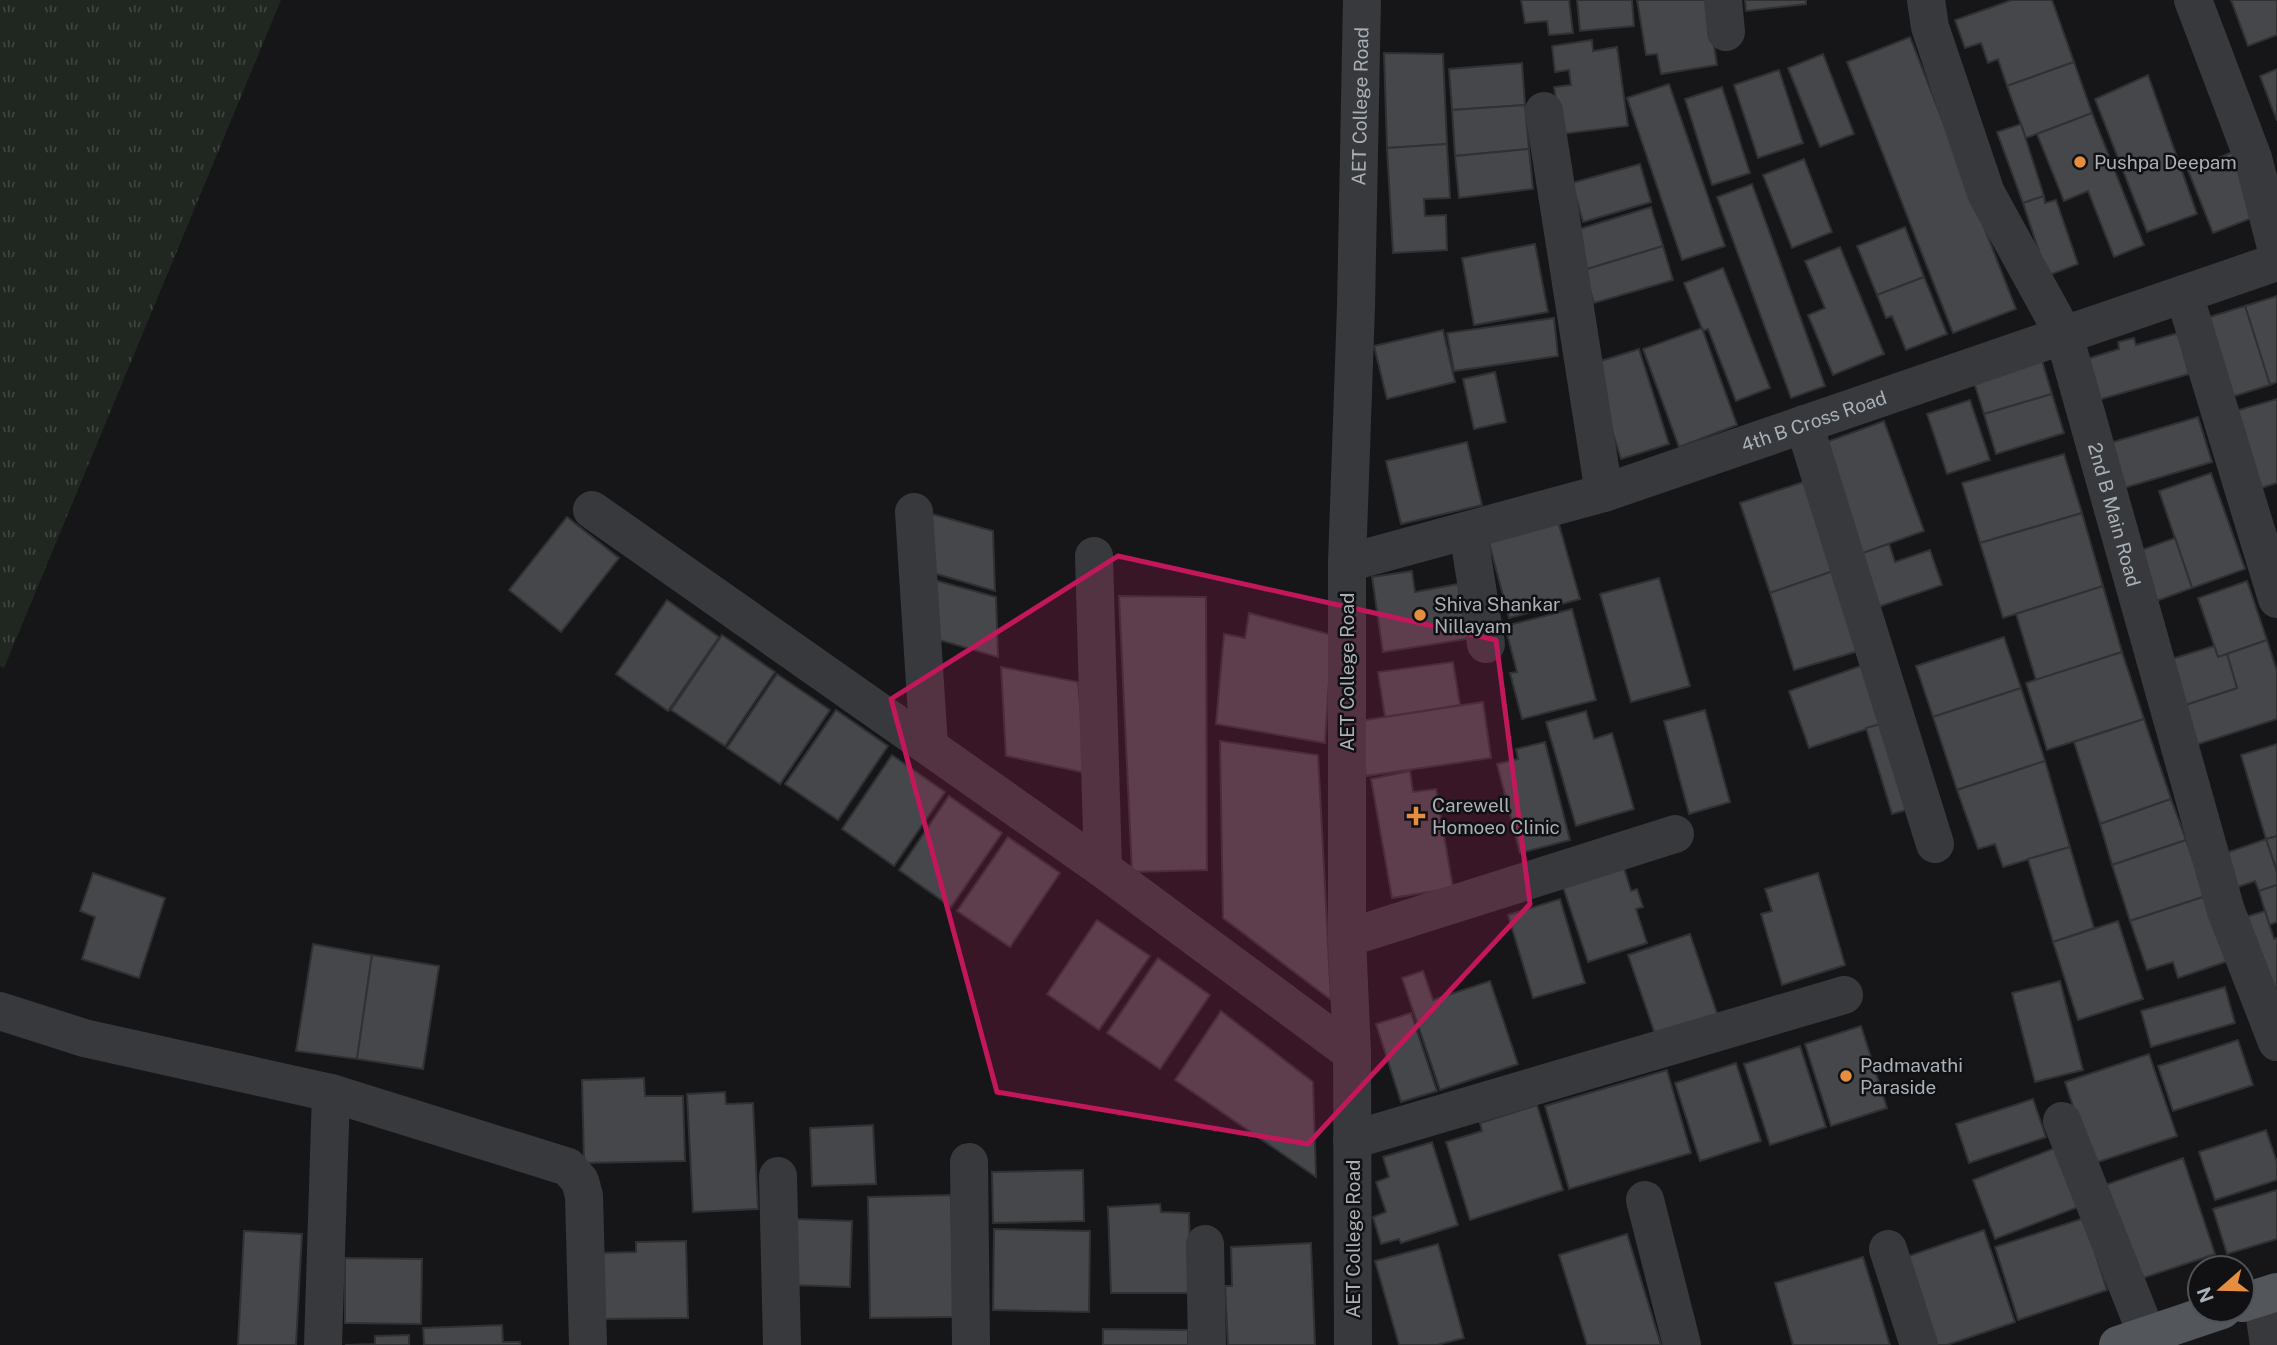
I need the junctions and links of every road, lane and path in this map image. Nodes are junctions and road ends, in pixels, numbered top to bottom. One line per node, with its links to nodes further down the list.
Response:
1 (1362, 0): 15 (street, AET College Road)
2 (1926, 0): 8 (street, 2nd B Main Road)
3 (2193, 0): 5 (street)
4 (1544, 111): 10 (street)
5 (2277, 251)
6 (2277, 262): 7 (street, 4th B Cross Road)
7 (2184, 294): 8 (street, 4th B Cross Road); 16 (street)
8 (2064, 335): 9 (street, 4th B Cross Road); 25 (street, 2nd B Main Road)
9 (1804, 424): 10 (street, 4th B Cross Road); 20 (street)
10 (1604, 493): 13 (street, 4th B Cross Road)
11 (592, 510): 18 (street)
12 (914, 512): 18 (street)
13 (1468, 531): 15 (street, 4th B Cross Road); 17 (street)
14 (1094, 556): 21 (street)
15 (1347, 563): 22 (street, AET College Road)
16 (2277, 599)
17 (1486, 644)
18 (929, 746): 21 (street)
19 (1675, 834): 22 (street)
20 (1935, 844)
21 (1103, 869): 26 (street)
22 (1347, 938): 26 (street, AET College Road)
23 (1844, 995): 29 (street)
24 (0, 1011): 27 (street)
25 (2277, 1042)
26 (1352, 1053): 29 (street, AET College Road)
27 (331, 1093): 38 (street); 39 (street)
28 (2062, 1121): 37 (street)
29 (1352, 1140): 43 (street, AET College Road)
30 (969, 1162): 41 (street)
31 (778, 1176): 40 (street)
32 (1645, 1200): 44 (street)
33 (1205, 1244): 42 (street)
34 (1888, 1249): 45 (street)
35 (2260, 1297): 46 (street)
36 (2186, 1322): 37 (main road)
37 (2132, 1340)
38 (323, 1345)
39 (588, 1345)
40 (782, 1345)
41 (971, 1345)
42 (1207, 1345)
43 (1353, 1345)
44 (1682, 1345)
45 (1919, 1345)
46 (2269, 1345)

